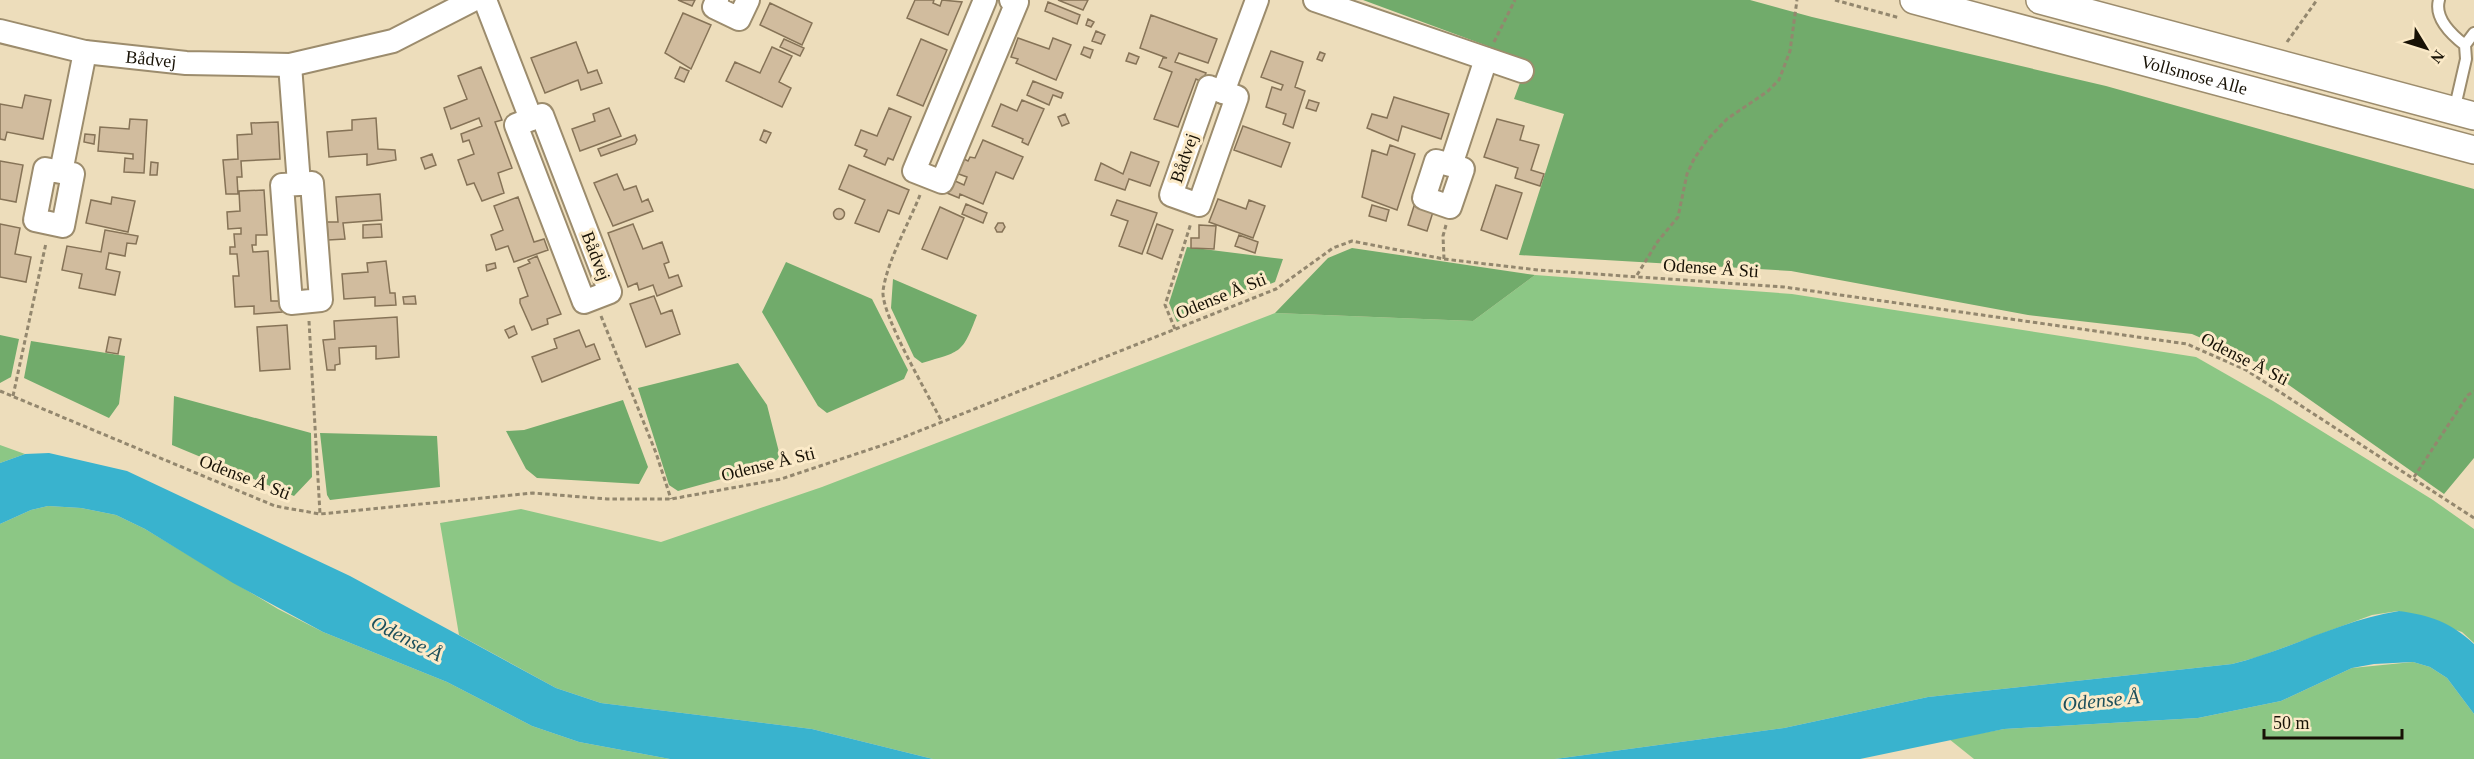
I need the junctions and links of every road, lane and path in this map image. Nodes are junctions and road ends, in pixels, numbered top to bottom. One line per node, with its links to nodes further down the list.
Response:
1 (473, 0): 21 (street, Bådvej)
2 (485, 0): 32 (street, Bådvej)
3 (717, 0): 4 (street)
4 (748, 0)
5 (985, 0): 25 (street)
6 (1011, 0): 25 (street)
7 (1257, 0): 27 (street, Bådvej)
8 (1315, 0): 19 (street)
9 (1515, 0): 19 (path)
10 (1797, 0): 31 (path)
11 (1914, 0): 24 (street, Vollsmose Alle)
12 (2040, 0): 20 (street, Vollsmose Alle)
13 (2317, 0): 20 (path)
14 (2439, 0): 17 (lane)
15 (0, 31): 18 (street, Bådvej)
16 (2474, 33): 17 (lane)
17 (2465, 45): 23 (lane)
18 (85, 52): 21 (street, Bådvej); 29 (street)
19 (1486, 59): 22 (street); 28 (street)
20 (2275, 63): 23 (street, Vollsmose Alle)
21 (290, 65): 26 (street)
22 (1522, 71)
23 (2464, 114)
24 (2474, 150)
25 (928, 177): 38 (path)
26 (299, 184): 33 (street); 33 (street)
27 (1199, 205): 34 (path)
28 (1450, 207): 30 (path)
29 (51, 224): 37 (path)
30 (1444, 259): 31 (path, Odense Å Sti); 34 (path, Odense Å Sti)
31 (1637, 275): 39 (path, Odense Å Sti)
32 (594, 297): 40 (path)
33 (307, 302): 41 (path)
34 (1175, 329): 38 (path, Odense Å Sti)
35 (0, 391): 37 (path, Odense Å Sti)
36 (2474, 391): 39 (path)
37 (13, 396): 41 (path, Odense Å Sti)
38 (942, 422): 40 (path, Odense Å Sti)
39 (2414, 477): 42 (path, Odense Å Sti)
40 (671, 499): 41 (path, Odense Å Sti)
41 (320, 514)
42 (2474, 518)

